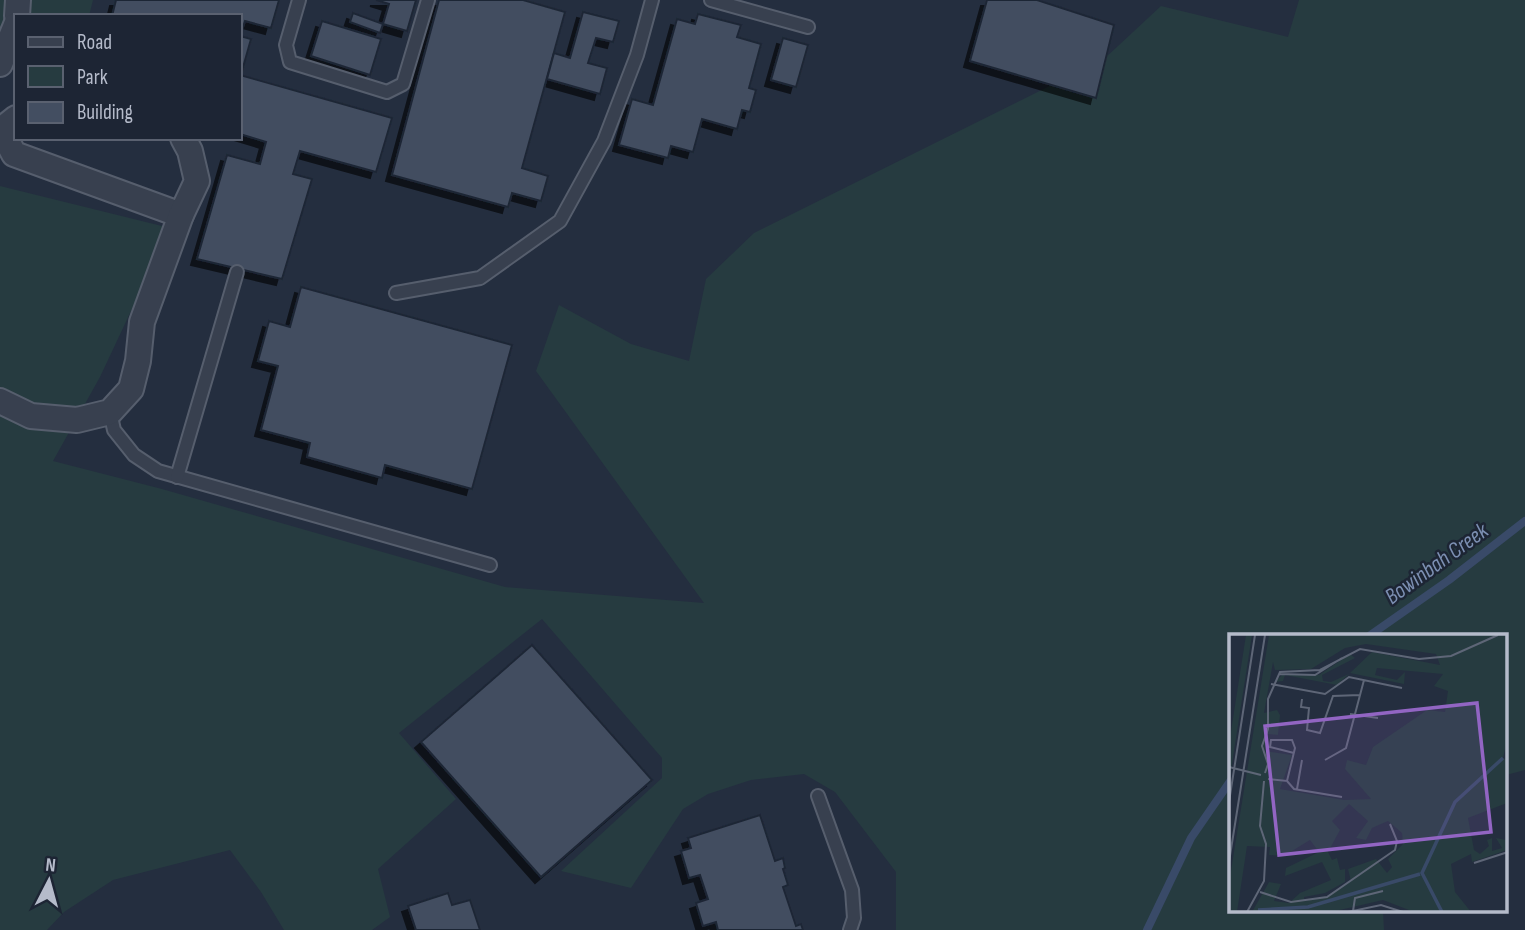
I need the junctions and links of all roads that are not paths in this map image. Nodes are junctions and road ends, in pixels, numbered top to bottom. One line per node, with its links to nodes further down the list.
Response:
1 (299, 0): 2 (lane)
2 (428, 0)
3 (652, 0): 12 (lane)
4 (711, 0): 5 (lane)
5 (808, 27)
6 (14, 30): 7 (street)
7 (0, 64)
8 (14, 120): 10 (street)
9 (184, 140): 10 (street)
10 (181, 215): 14 (street)
11 (236, 272): 15 (lane)
12 (396, 293)
13 (0, 401): 14 (street)
14 (110, 412): 15 (lane)
15 (177, 477): 16 (lane)
16 (490, 565)
17 (818, 796): 18 (lane)
18 (850, 930)

